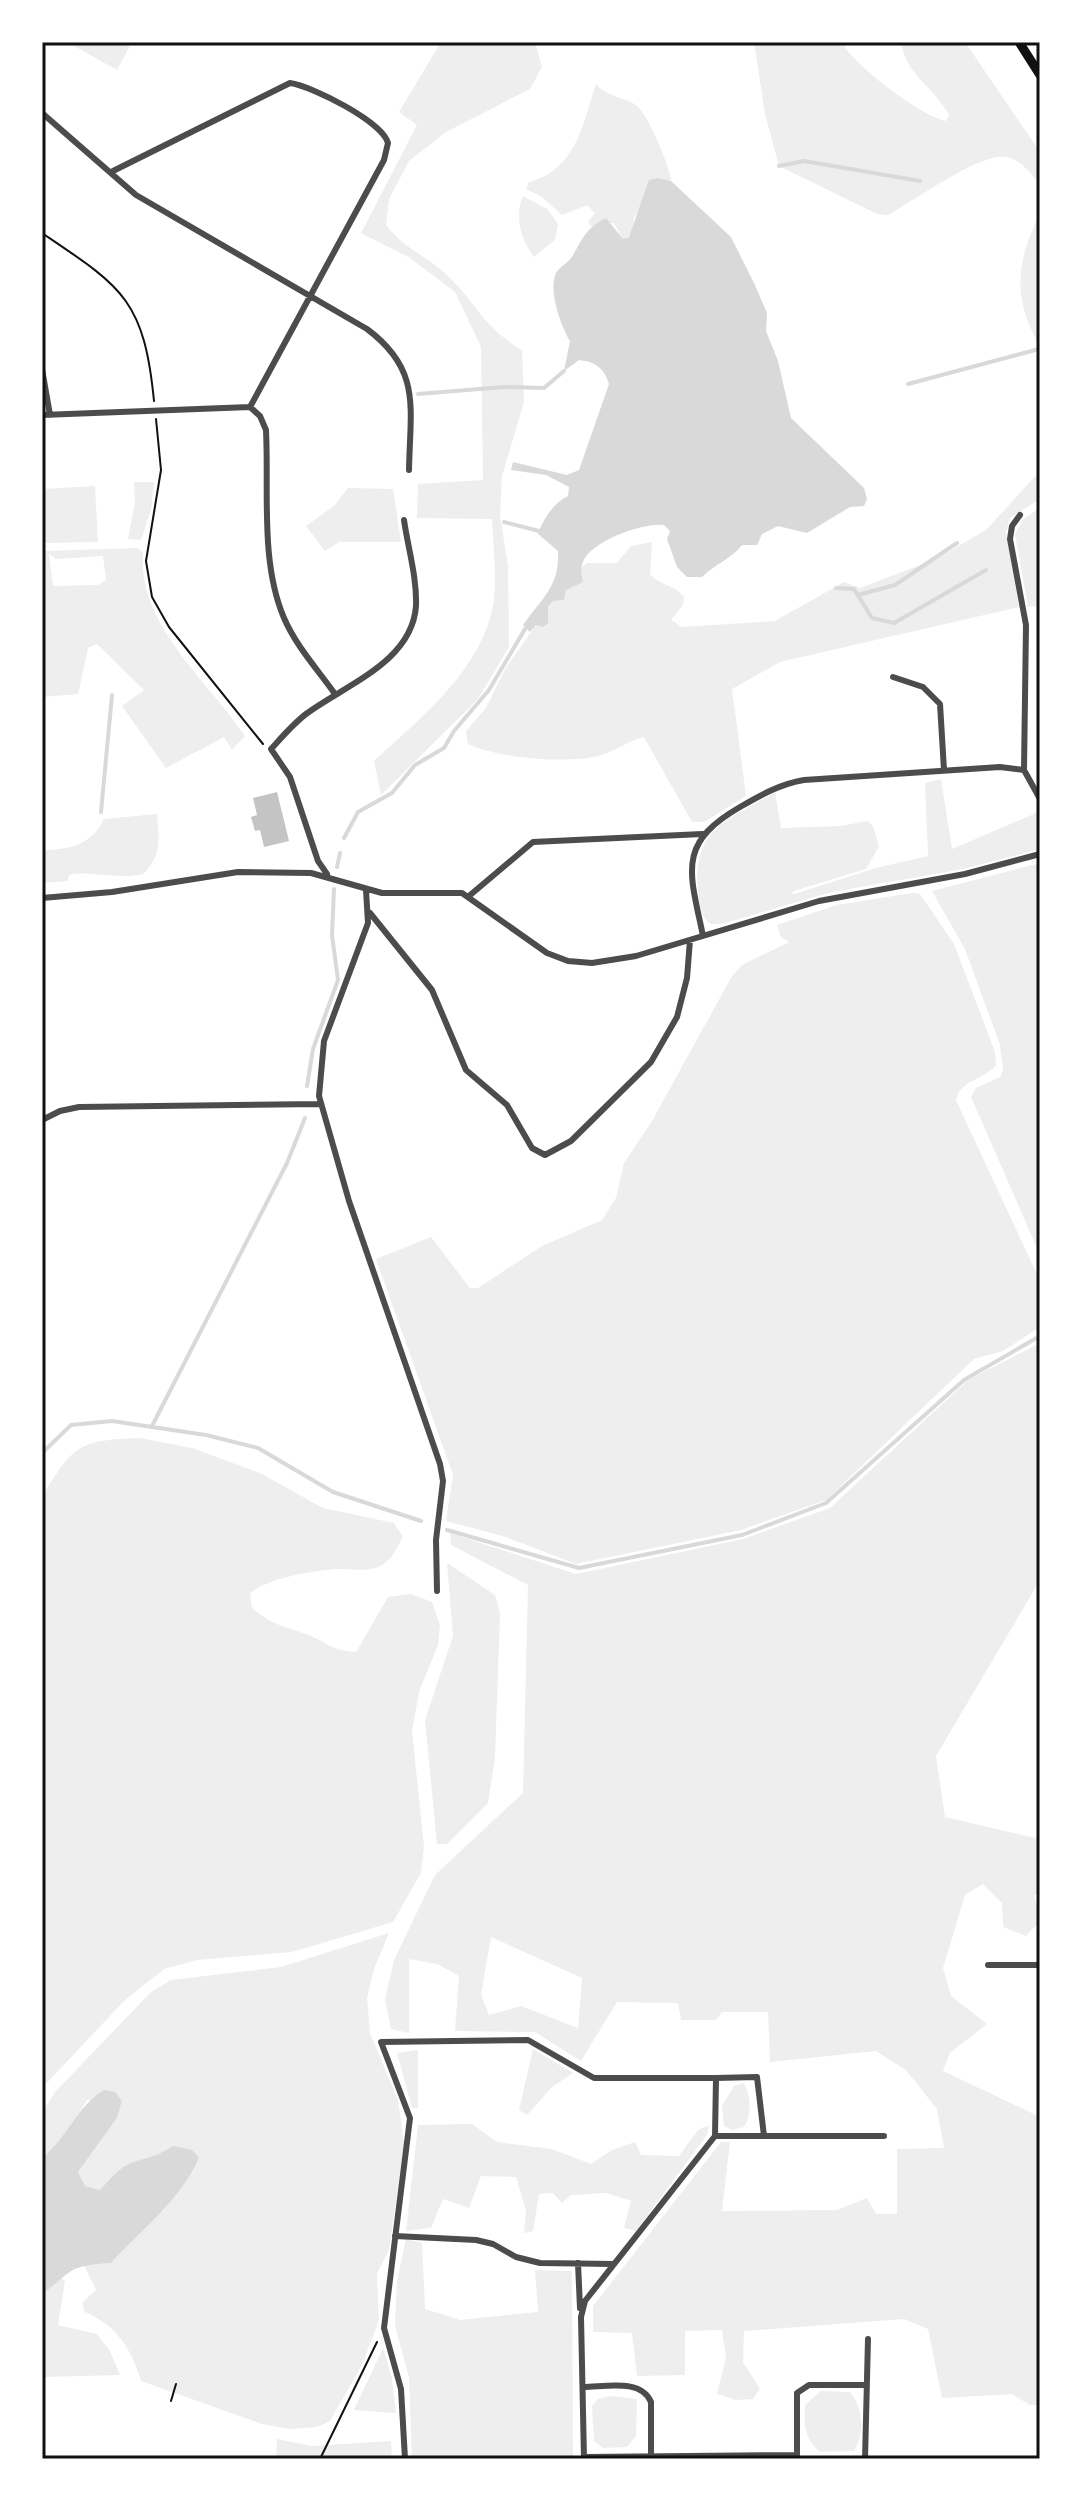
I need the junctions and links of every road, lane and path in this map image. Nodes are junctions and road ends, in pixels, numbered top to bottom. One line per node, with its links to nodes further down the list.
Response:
1 (1019, 42): 2 (main road)
2 (1040, 75)
3 (42, 113): 4 (street)
4 (113, 171): 6 (street); 6 (street)
5 (42, 233): 9 (path)
6 (307, 297): 8 (street); 11 (street)
7 (42, 369): 10 (street)
8 (250, 407): 9 (street); 15 (street)
9 (155, 410): 10 (street); 16 (path)
10 (46, 415)
11 (409, 470)
12 (1020, 515): 18 (street)
13 (404, 520): 15 (street)
14 (893, 677): 17 (street)
15 (335, 694): 16 (street)
16 (271, 749): 22 (street)
17 (944, 770): 18 (street); 20 (street)
18 (1024, 770): 19 (street)
19 (1040, 799)
20 (702, 834): 24 (street); 27 (street)
21 (1040, 854): 27 (street)
22 (330, 877): 23 (street); 25 (street)
23 (366, 890): 24 (street); 26 (street)
24 (469, 896): 28 (street)
25 (42, 898)
26 (370, 913): 28 (street); 29 (street)
27 (703, 936): 28 (street)
28 (690, 940)
29 (320, 1104): 30 (street); 31 (street)
30 (42, 1120)
31 (437, 1591)
32 (988, 1965): 33 (street)
33 (1040, 1965)
34 (716, 2078): 35 (street); 36 (street); 38 (street)
35 (715, 2136): 36 (street); 40 (street)
36 (764, 2136): 37 (street)
37 (884, 2136)
38 (395, 2236): 39 (street); 42 (street)
39 (578, 2263): 40 (street); 41 (street)
40 (614, 2264): 41 (street)
41 (581, 2317): 46 (street)
42 (384, 2328): 51 (path); 52 (street)
43 (868, 2339): 45 (street)
44 (176, 2384): 47 (path)
45 (865, 2385): 49 (street); 53 (street)
46 (583, 2387): 48 (street); 50 (street)
47 (171, 2401)
48 (651, 2456): 49 (street); 50 (street)
49 (797, 2457)
50 (584, 2458)
51 (320, 2459)
52 (405, 2459)
53 (865, 2459)

